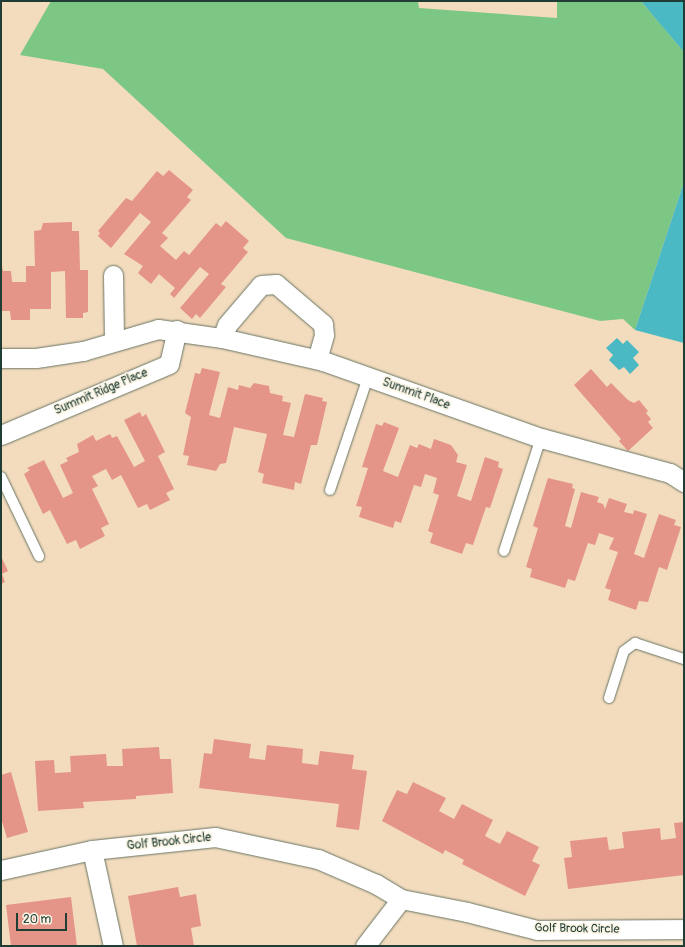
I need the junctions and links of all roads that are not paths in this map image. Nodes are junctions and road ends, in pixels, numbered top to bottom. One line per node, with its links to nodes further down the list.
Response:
1 (113, 275): 4 (street)
2 (177, 330): 3 (street, Summit Place); 4 (street, Summit Place); 8 (street, Summit Ridge Place)
3 (222, 338): 6 (street, Summit Place); 6 (street)
4 (114, 341): 5 (street)
5 (1, 358)
6 (317, 359): 7 (street, Summit Place)
7 (368, 376): 9 (street, Summit Place); 12 (lane)
8 (1, 434)
9 (541, 438): 10 (street, Summit Place); 13 (lane)
10 (679, 475)
11 (1, 477): 14 (lane)
12 (330, 490)
13 (504, 551)
14 (39, 556)
15 (684, 659): 16 (lane)
16 (609, 698)
17 (92, 850): 18 (street, Golf Brook Circle); 19 (street, Golf Brook Circle); 21 (street)
18 (1, 870)
19 (401, 899): 20 (street, Golf Brook Circle); 22 (street)
20 (684, 929)
21 (113, 946)
22 (365, 946)

